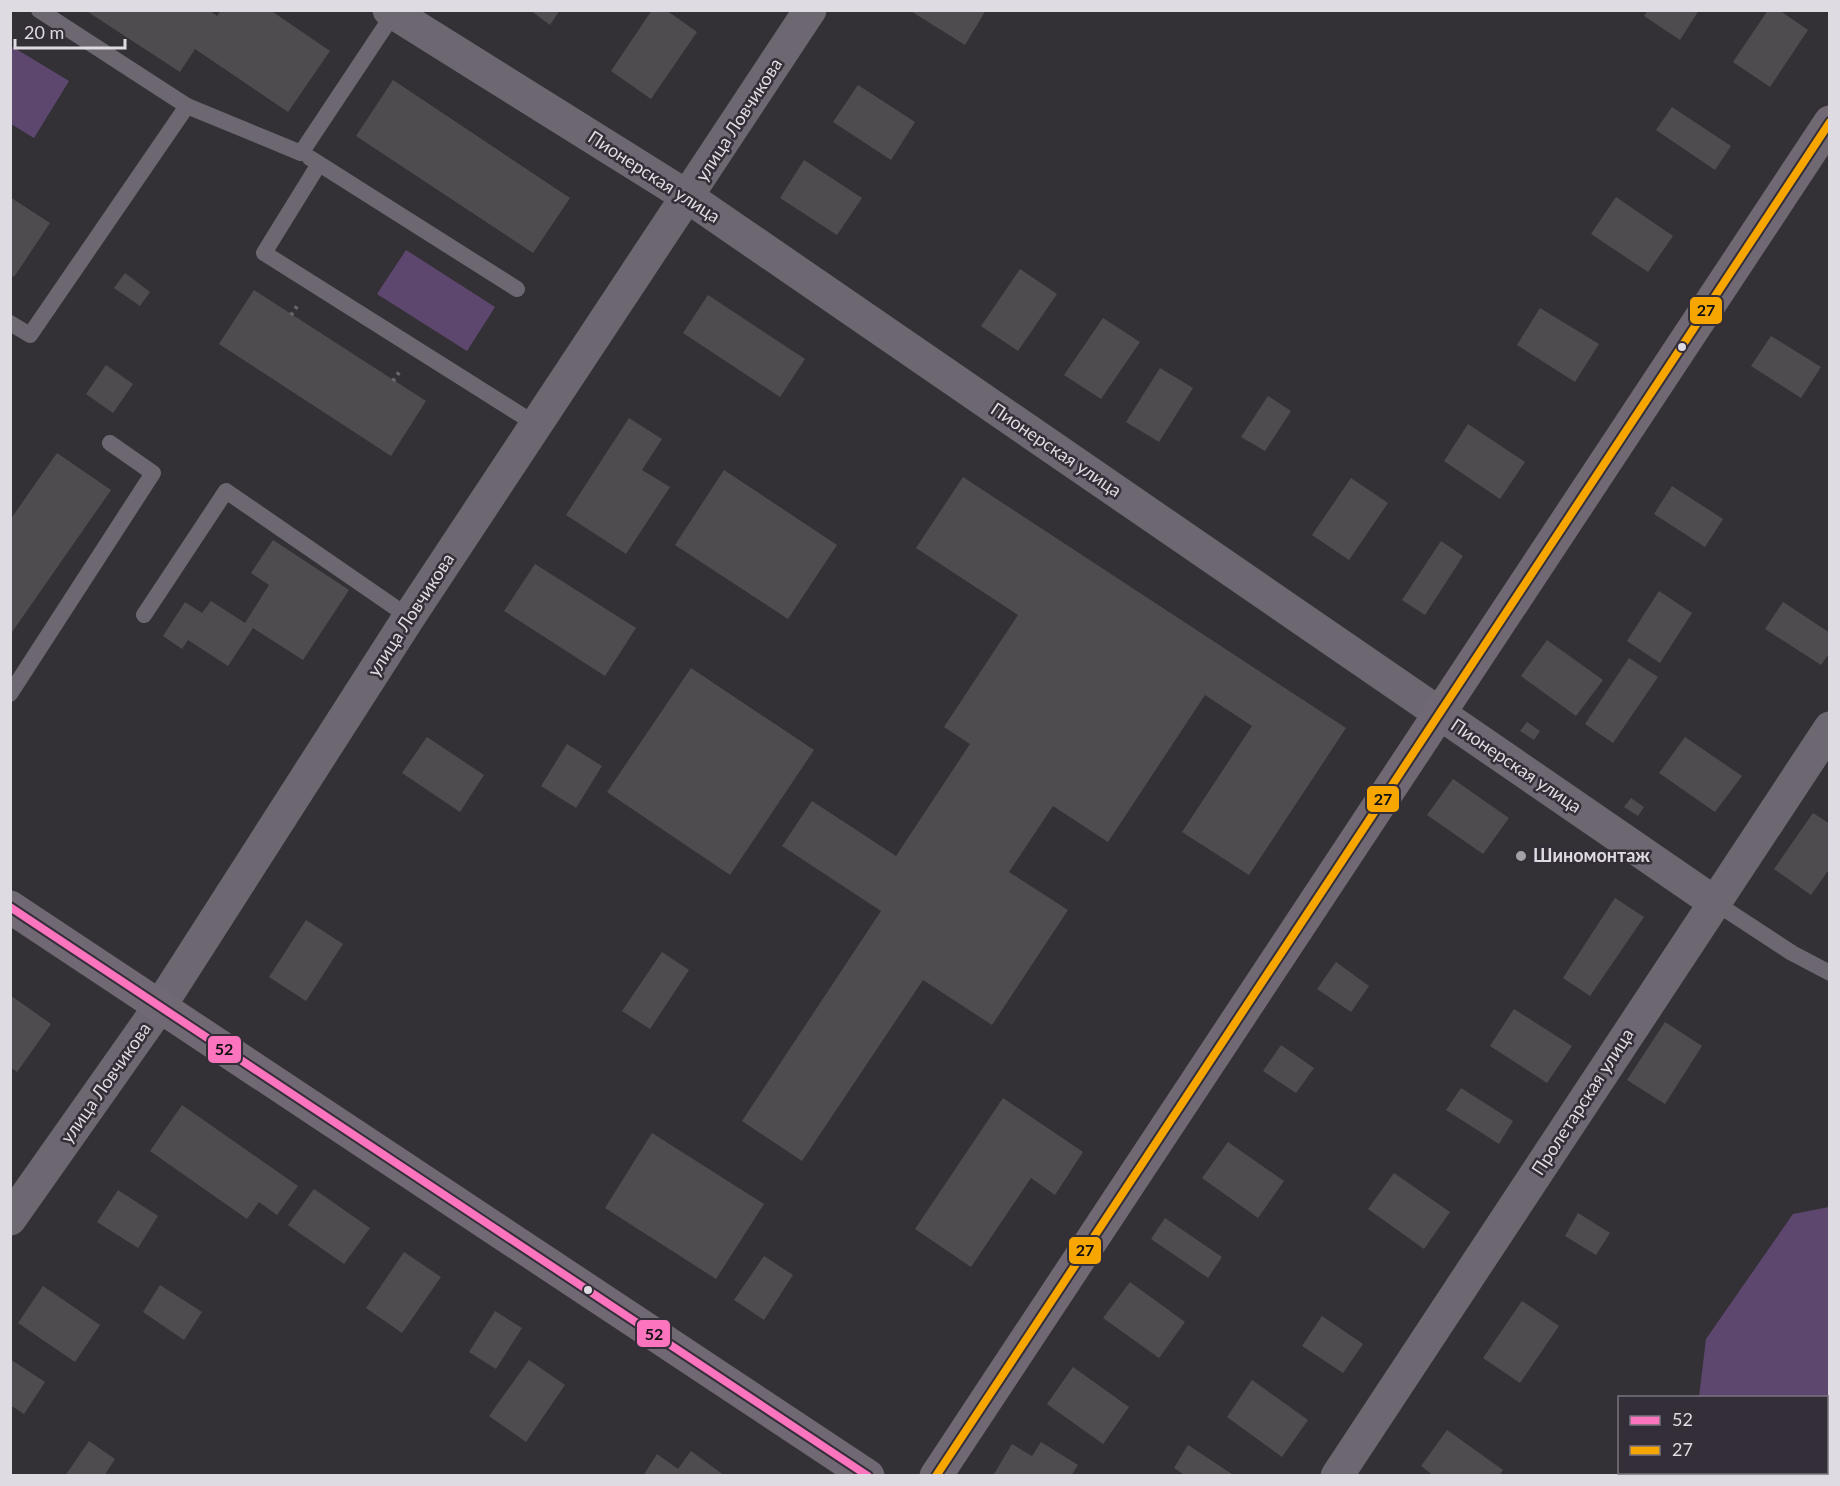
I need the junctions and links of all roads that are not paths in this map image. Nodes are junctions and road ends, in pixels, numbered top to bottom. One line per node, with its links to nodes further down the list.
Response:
1 (39, 10): 4 (lane)
2 (810, 10): 8 (street, улица Ловчикова)
3 (392, 12): 6 (lane); 8 (street, Пионерская улица)
4 (187, 106): 6 (lane); 10 (lane)
5 (1830, 123): 16 (street)
6 (301, 153): 7 (lane)
7 (319, 164): 9 (lane); 11 (lane)
8 (688, 197): 11 (street, улица Ловчикова); 16 (street, Пионерская улица)
9 (517, 289)
10 (10, 323)
11 (537, 425): 14 (street, улица Ловчикова)
12 (110, 443): 15 (lane)
13 (144, 615): 14 (lane)
14 (409, 617): 21 (street, улица Ловчикова)
15 (10, 694)
16 (1441, 714): 18 (street, Пионерская улица); 24 (street)
17 (1830, 728): 18 (street, Пролетарская улица)
18 (1714, 902): 20 (lane); 25 (street, Пролетарская улица)
19 (10, 907): 21 (street)
20 (1830, 973)
21 (160, 1006): 22 (street, улица Ловчикова); 23 (street)
22 (10, 1219)
23 (868, 1476)
24 (936, 1476)
25 (1337, 1476)

